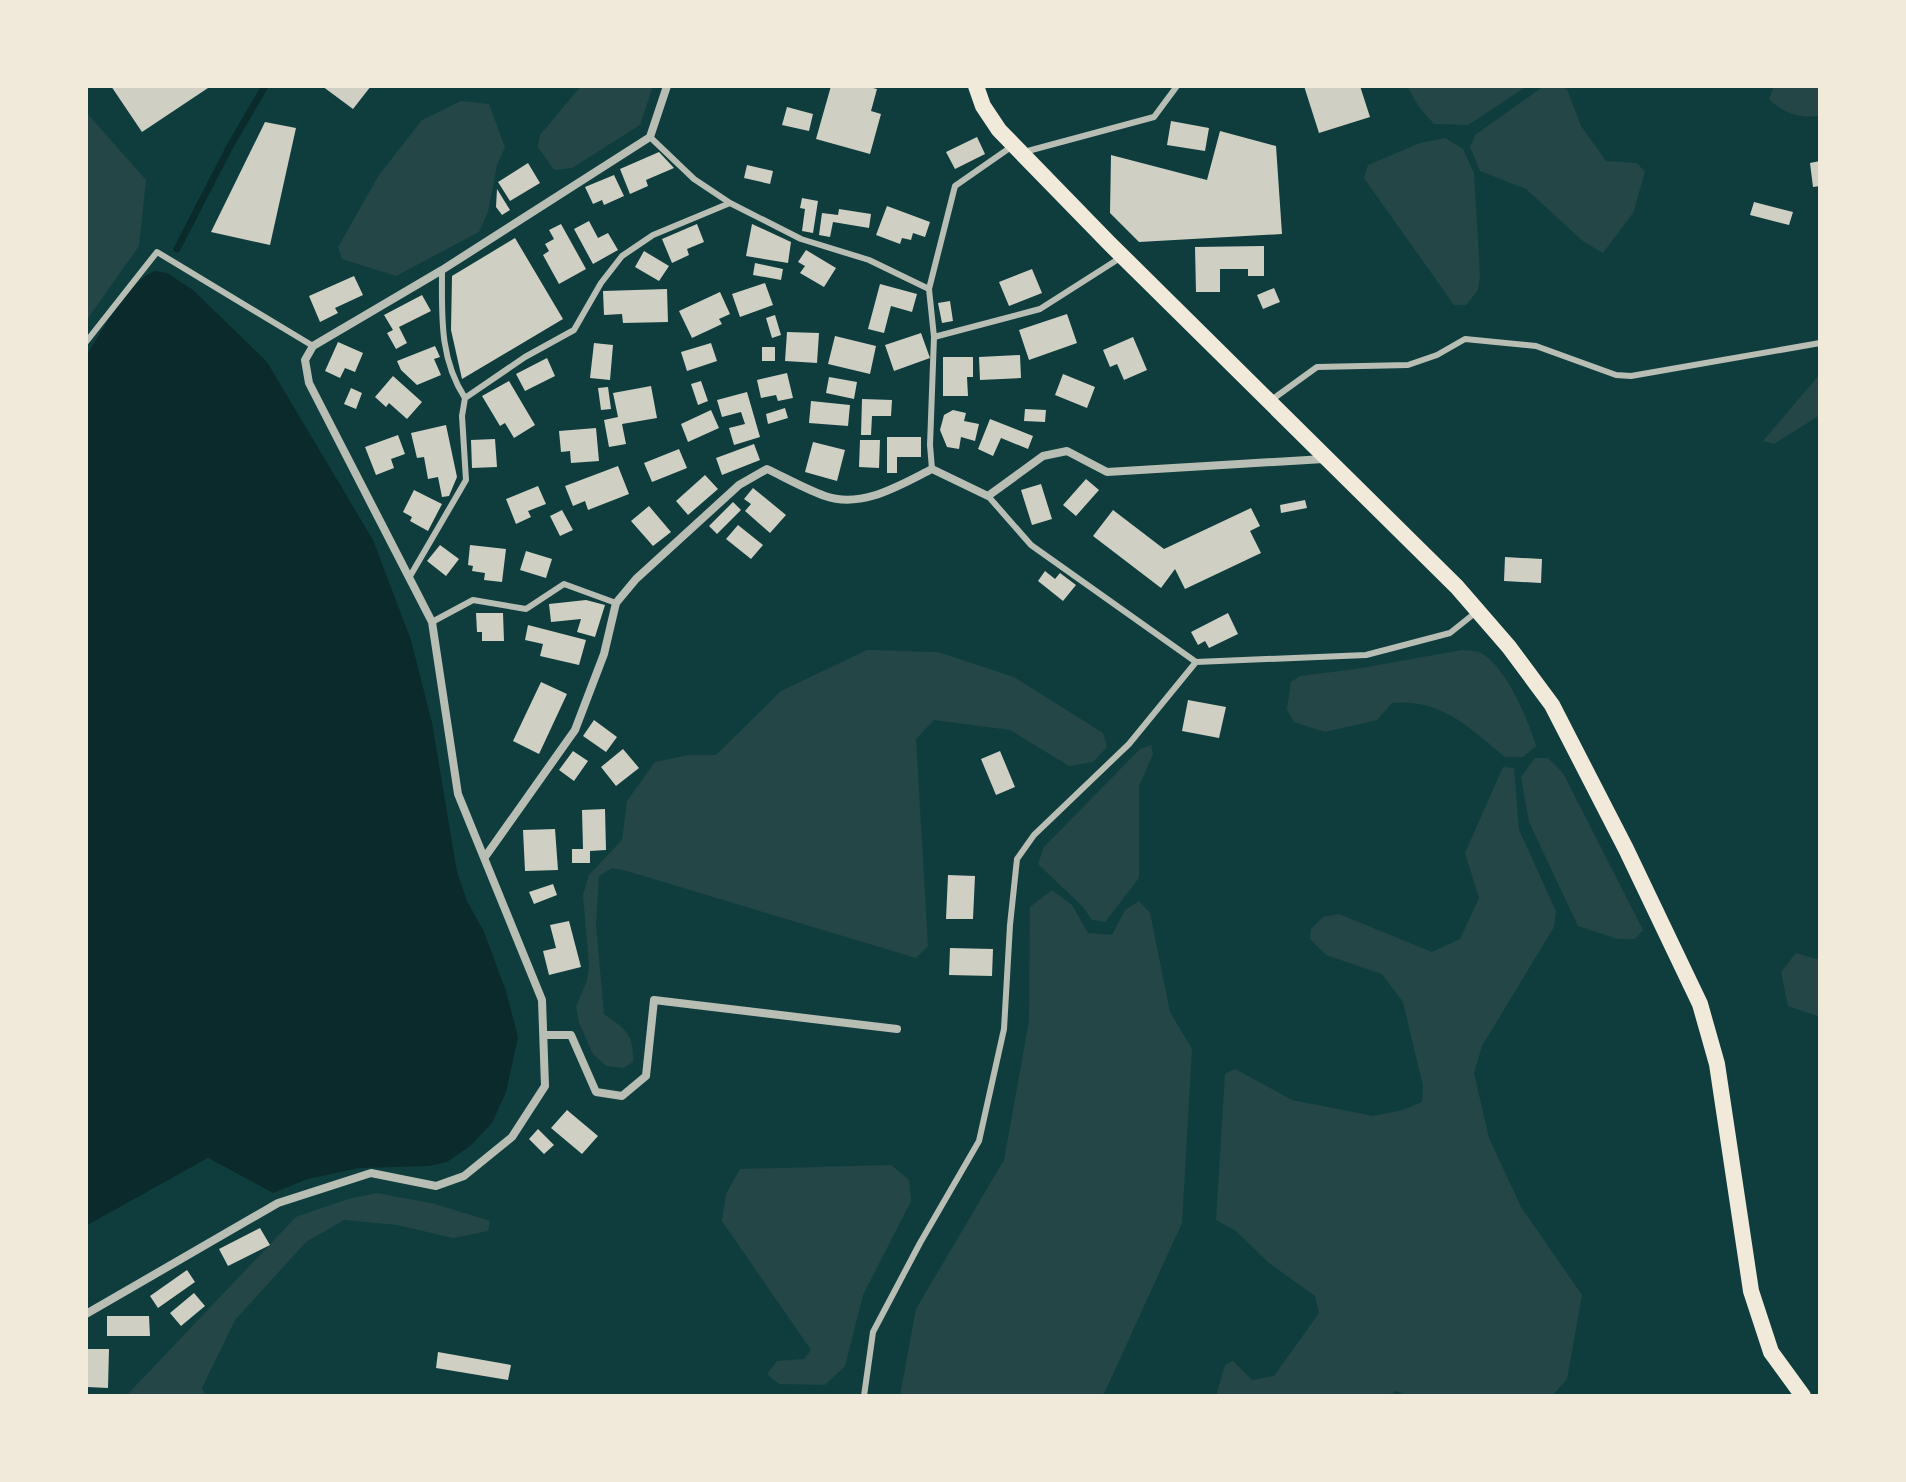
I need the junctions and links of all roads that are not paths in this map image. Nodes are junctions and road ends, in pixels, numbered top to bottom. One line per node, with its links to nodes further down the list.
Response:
1 (667, 86): 4 (street)
2 (976, 86): 5 (main road)
3 (1177, 86): 5 (lane)
4 (650, 137): 6 (lane); 8 (street)
5 (1018, 149): 7 (main road); 9 (lane)
6 (730, 203): 9 (lane); 14 (lane)
7 (1122, 257): 10 (lane); 15 (main road)
8 (442, 270): 13 (street); 14 (lane)
9 (929, 289): 10 (lane)
10 (934, 337): 17 (lane)
11 (86, 342): 13 (lane)
12 (1820, 343): 15 (lane)
13 (313, 346): 19 (street)
14 (465, 398): 19 (lane)
15 (1270, 401): 16 (main road)
16 (1329, 458): 18 (street); 21 (main road)
17 (932, 469): 18 (street); 20 (street)
18 (988, 496): 23 (lane)
19 (409, 578): 22 (street)
20 (616, 603): 22 (lane); 24 (street)
21 (1478, 611): 23 (lane); 29 (main road)
22 (432, 622): 24 (street)
23 (1196, 662): 28 (lane)
24 (485, 857): 26 (street)
25 (897, 1029): 26 (street)
26 (544, 1035): 27 (street)
27 (86, 1314)
28 (864, 1396)
29 (1803, 1396)

